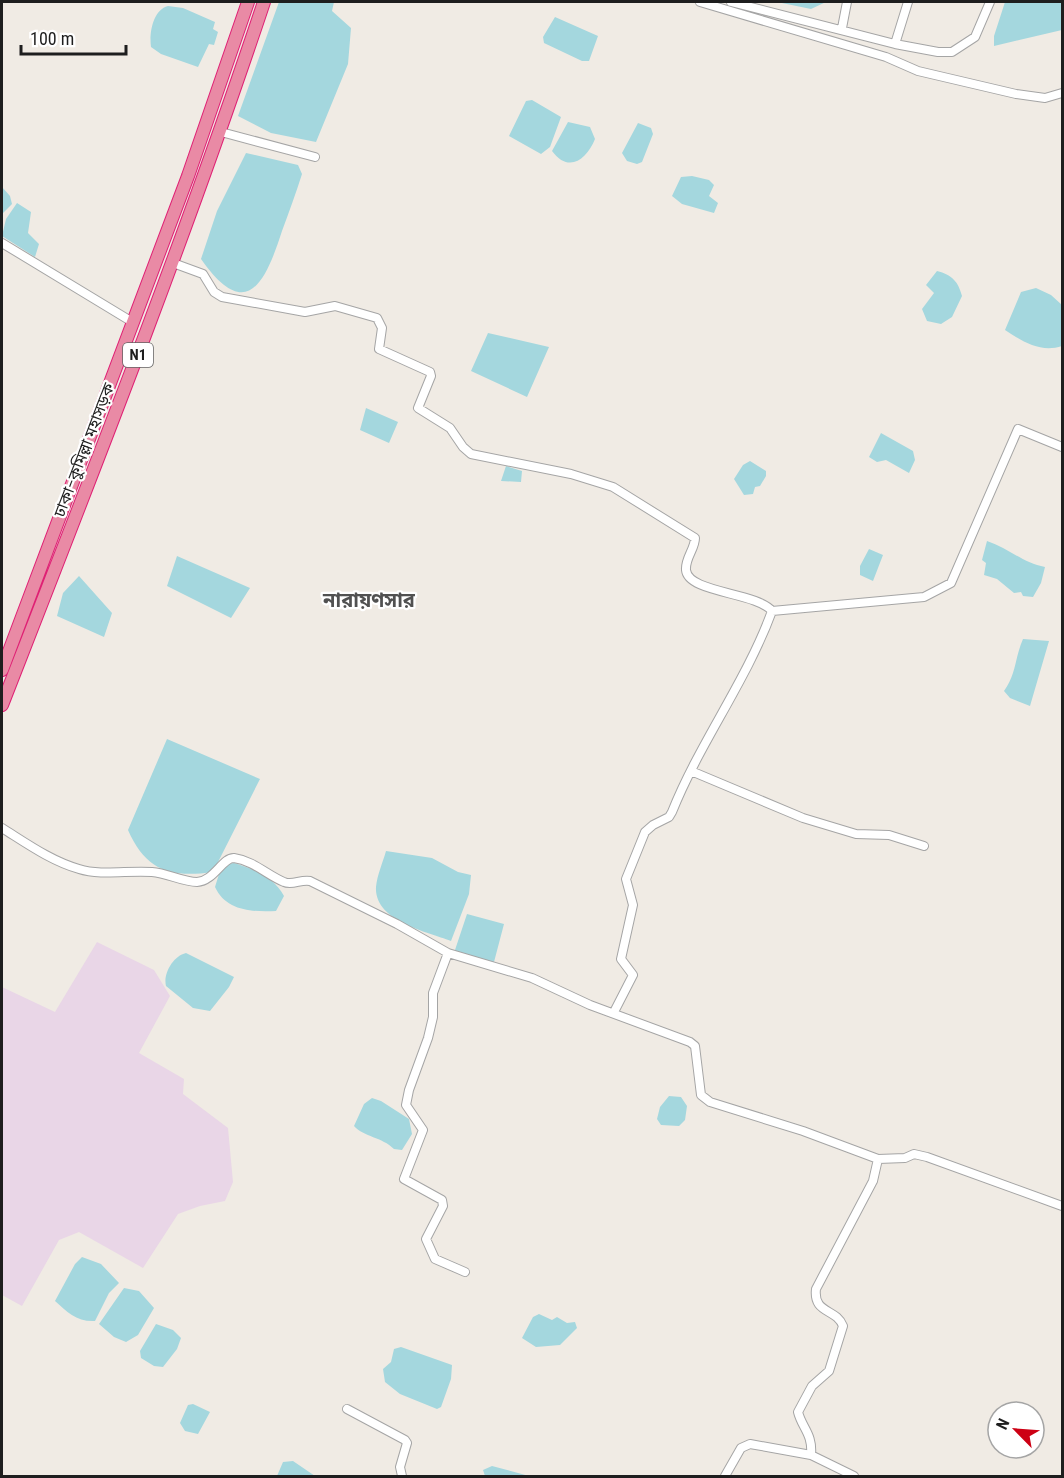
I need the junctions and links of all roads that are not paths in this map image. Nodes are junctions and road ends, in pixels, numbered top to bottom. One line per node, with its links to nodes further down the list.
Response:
1 (248, 2): 13 (highway, ঢাকা–কুমিল্লা মহাসড়ক / N1)
2 (264, 2): 11 (highway, ঢাকা–কুমিল্লা মহাসড়ক / N1)
3 (700, 2): 10 (street)
4 (731, 2): 8 (street)
5 (847, 2): 8 (street)
6 (908, 2): 9 (street)
7 (990, 2): 9 (street)
8 (842, 28): 9 (street)
9 (895, 44)
10 (1062, 93)
11 (221, 132): 12 (street); 14 (highway, ঢাকা–কুমিল্লা মহাসড়ক / N1)
12 (315, 157)
13 (188, 176): 14 (highway); 17 (highway, ঢাকা–কুমিল্লা মহাসড়ক / N1)
14 (202, 181): 16 (highway, ঢাকা–কুমিল্লা মহাসড়ক / N1)
15 (2, 243): 17 (street)
16 (172, 263): 19 (street); 21 (highway, ঢাকা–কুমিল্লা মহাসড়ক / N1)
17 (134, 323): 20 (highway, ঢাকা–কুমিল্লা মহাসড়ক / N1)
18 (1062, 447): 19 (street)
19 (772, 611): 22 (street)
20 (2, 670)
21 (2, 705)
22 (691, 771): 24 (street); 26 (street)
23 (2, 828): 25 (street)
24 (924, 846)
25 (448, 953): 26 (street); 29 (street)
26 (614, 1012): 27 (street)
27 (878, 1159): 28 (street); 31 (street)
28 (1062, 1206)
29 (465, 1272)
30 (348, 1409): 32 (street)
31 (811, 1455): 33 (street); 34 (street)
32 (402, 1476)
33 (725, 1476)
34 (854, 1476)

